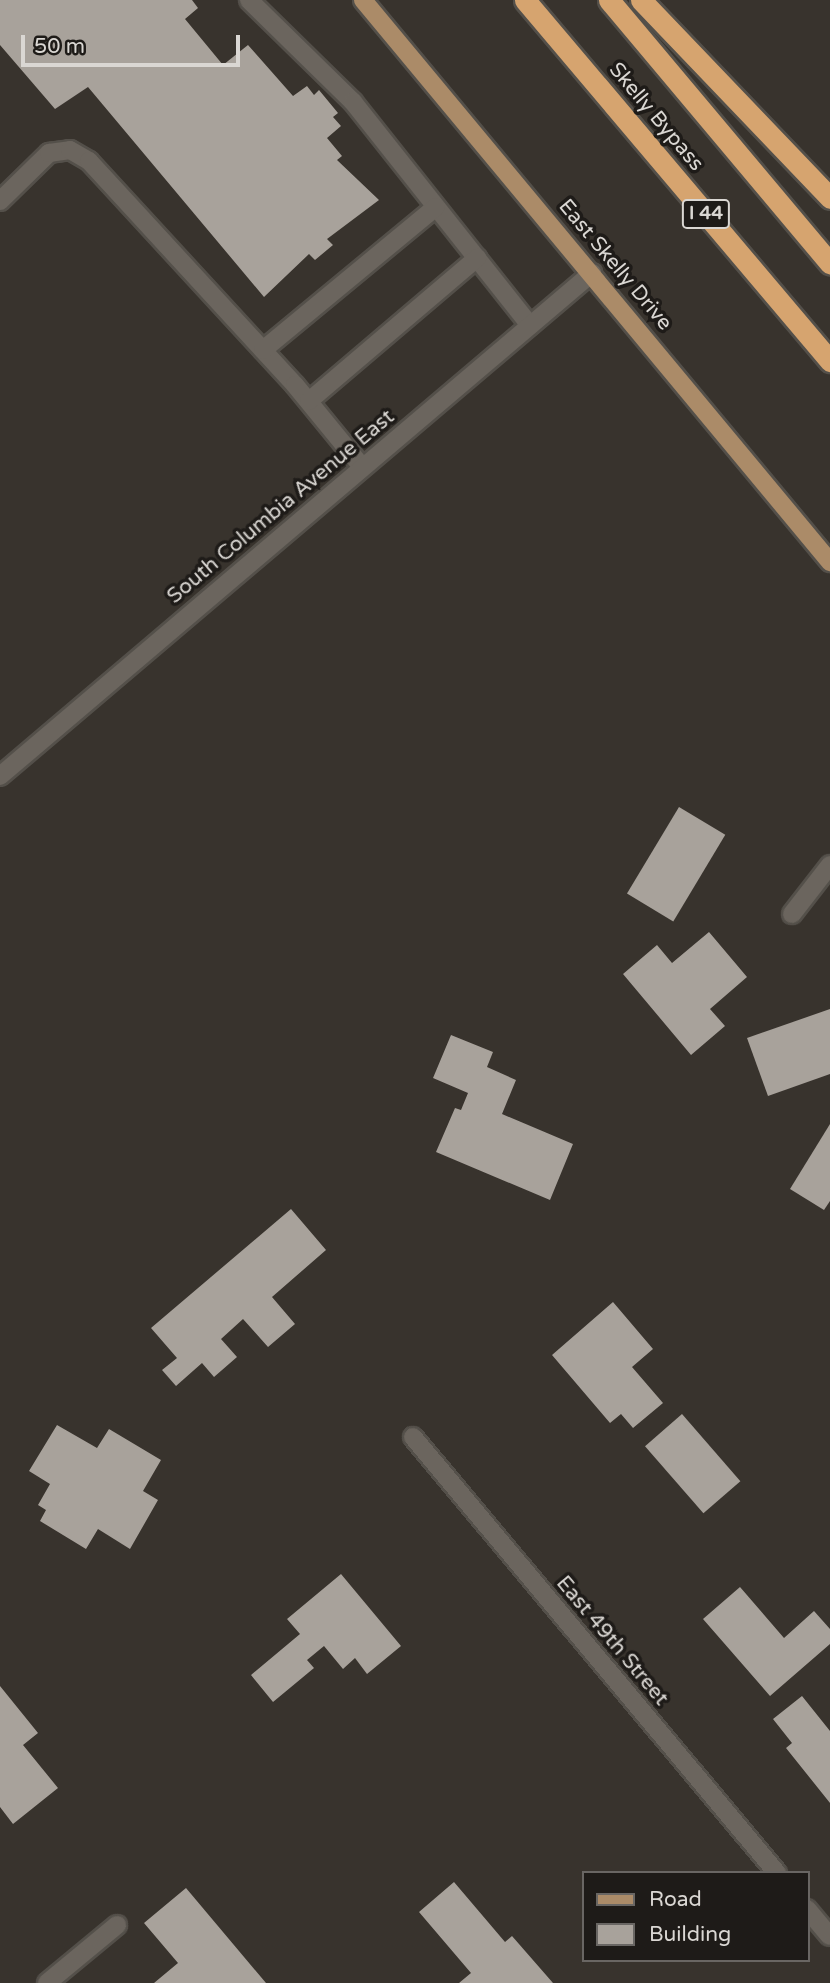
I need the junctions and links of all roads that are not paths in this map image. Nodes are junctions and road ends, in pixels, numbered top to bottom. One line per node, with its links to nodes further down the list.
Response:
1 (363, 0): 11 (main road, East Skelly Drive)
2 (526, 0): 14 (highway, Skelly Bypass / I 44)
3 (609, 0): 10 (highway, Skelly Bypass)
4 (641, 0): 6 (highway)
5 (263, 4): 8 (street)
6 (830, 198)
7 (0, 201): 13 (street)
8 (436, 207): 9 (street); 13 (street)
9 (477, 258): 12 (street); 15 (street)
10 (830, 263)
11 (592, 273): 12 (street, South Columbia Avenue East); 17 (main road, East Skelly Drive)
12 (530, 325): 16 (street, South Columbia Avenue East)
13 (263, 350): 15 (street)
14 (830, 362)
15 (309, 401): 16 (street)
16 (362, 467): 18 (street, South Columbia Avenue East)
17 (830, 562)
18 (0, 776)
19 (830, 865): 20 (street)
20 (792, 914)
21 (412, 1437): 22 (street, East 49th Street)
22 (775, 1871)
23 (809, 1911): 25 (street)
24 (117, 1925): 26 (street)
25 (830, 1936)
26 (47, 1983)

